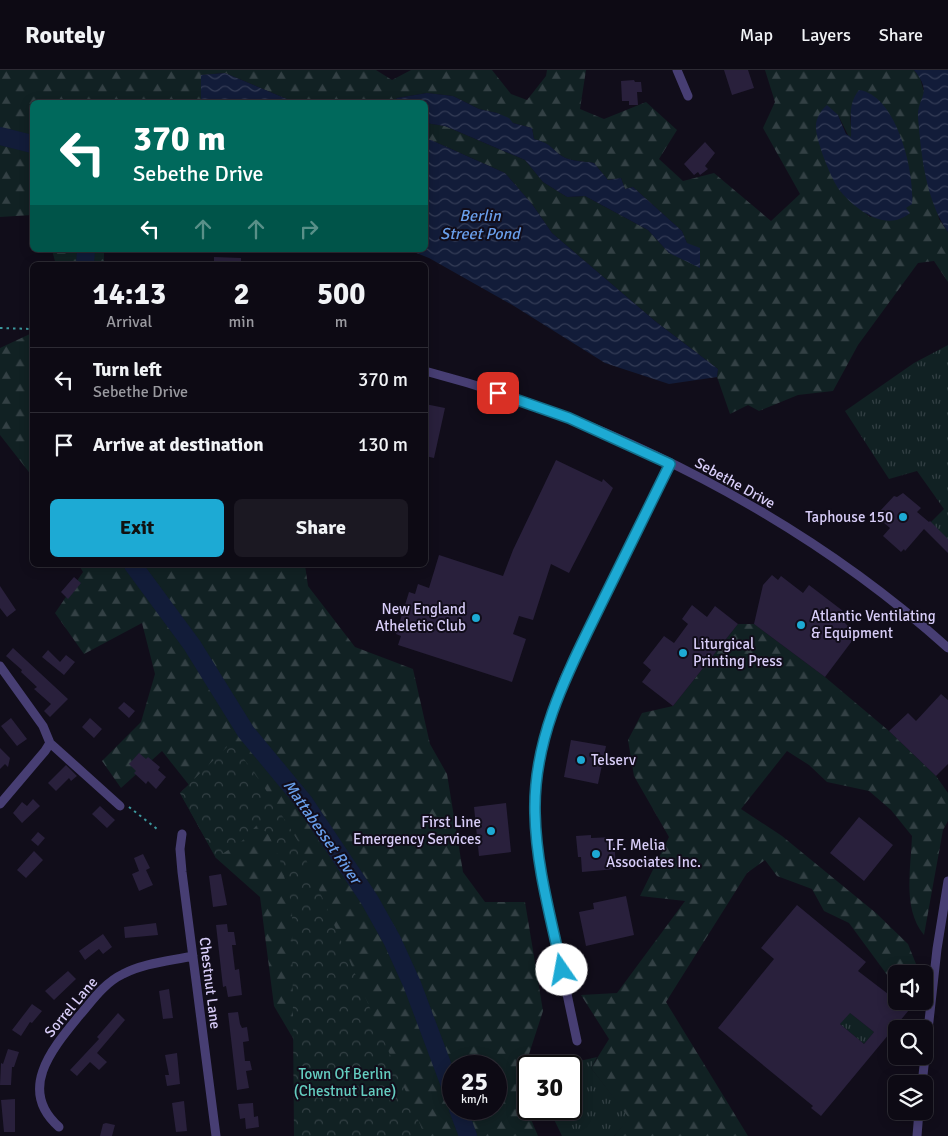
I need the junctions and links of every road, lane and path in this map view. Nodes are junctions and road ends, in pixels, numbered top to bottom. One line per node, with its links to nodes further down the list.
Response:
1 (677, 70): 2 (street)
2 (688, 96)
3 (0, 328): 4 (path)
4 (30, 329)
5 (428, 372): 6 (street, Sebethe Drive)
6 (670, 464): 7 (street, Sebethe Drive); 16 (street)
7 (948, 648)
8 (0, 666): 9 (street)
9 (50, 743): 10 (street); 11 (street)
10 (0, 804)
11 (122, 804): 12 (path)
12 (157, 829)
13 (182, 834): 15 (street, Chestnut Lane)
14 (948, 880): 17 (street)
15 (193, 956): 19 (street, Sorrel Lane); 20 (street, Chestnut Lane)
16 (577, 1040)
17 (923, 1075)
18 (918, 1120): 21 (street)
19 (59, 1127)
20 (216, 1136)
21 (916, 1136)

